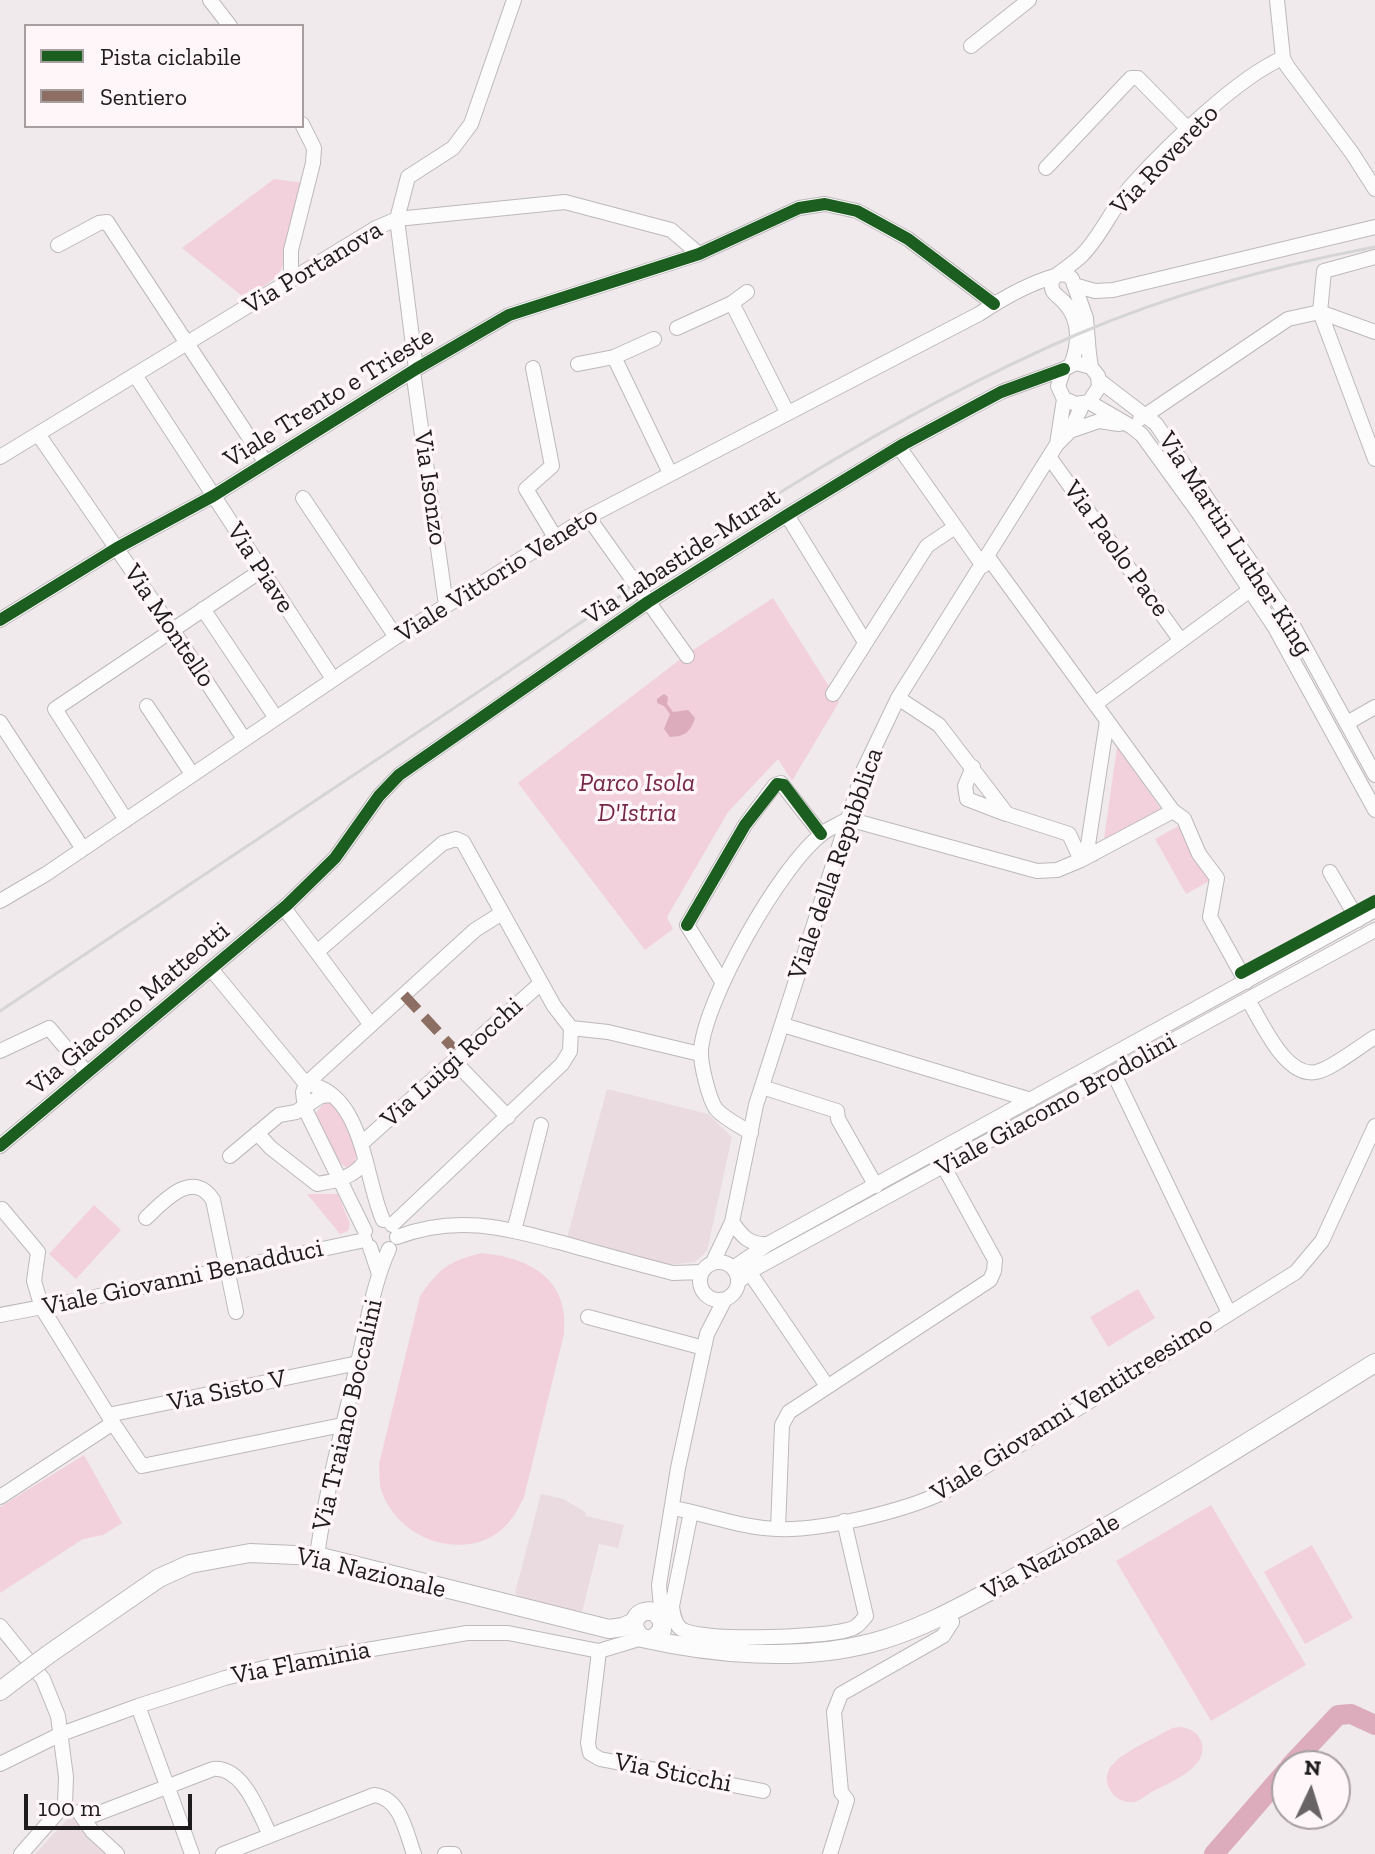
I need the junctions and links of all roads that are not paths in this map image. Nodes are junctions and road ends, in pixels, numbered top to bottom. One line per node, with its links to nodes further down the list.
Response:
1 (210, 0): 6 (street)
2 (514, 0): 13 (street)
3 (1029, 0): 7 (street)
4 (1290, 0): 5 (street)
5 (1278, 8): 8 (street)
6 (228, 24)
7 (971, 46)
8 (1283, 58): 10 (street, Via Rovereto); 12 (street)
9 (304, 128): 19 (street)
10 (1189, 130): 11 (street); 18 (street, Via Rovereto)
11 (1046, 168)
12 (1375, 189)
13 (397, 219): 16 (street, Via Portanova); 19 (street, Via Portanova); 38 (street, Via Isonzo)
14 (1375, 227): 21 (street)
15 (58, 245): 32 (street)
16 (699, 254): 26 (street, Viale Trento e Trieste); 38 (street, Viale Trento e Trieste)
17 (1375, 257): 27 (street)
18 (1056, 275): 20 (street); 22 (street, Viale Vittorio Veneto); 24 (street)
19 (291, 280): 32 (street, Via Portanova)
20 (1074, 285): 21 (street); 28 (street)
21 (1113, 290): 28 (street)
22 (1018, 291): 24 (street); 26 (street, Viale Vittorio Veneto)
23 (747, 292): 25 (street)
24 (1054, 295): 35 (street)
25 (732, 303): 29 (street); 44 (street)
26 (994, 304): 44 (street, Viale Vittorio Veneto)
27 (1320, 312): 30 (street); 45 (street); 53 (street)
28 (1086, 318): 36 (street)
29 (677, 328)
30 (1375, 332)
31 (654, 339): 33 (street)
32 (188, 343): 39 (street, Via Portanova); 54 (street)
33 (614, 357): 34 (street); 55 (street)
34 (578, 364)
35 (1067, 367): 36 (street); 40 (street, Via Labastide-Murat); 42 (street)
36 (1091, 367): 41 (street)
37 (533, 368): 61 (street)
38 (415, 370): 54 (street, Viale Trento e Trieste); 67 (street, Via Isonzo)
39 (135, 375): 48 (street, Via Portanova); 56 (street, Via Piave)
40 (1033, 380): 42 (street); 50 (street, Via Labastide-Murat)
41 (1100, 381): 43 (street); 45 (street, Via Martin Luther King)
42 (1062, 395): 43 (street); 49 (street, Viale della Repubblica)
43 (1086, 403): 46 (street, Via Martin Luther King); 47 (street, Viale della Repubblica)
44 (787, 412): 55 (street, Viale Vittorio Veneto)
45 (1145, 416): 46 (street); 76 (street, Via Martin Luther King)
46 (1132, 427): 47 (street); 65 (street, Via Martin Luther King)
47 (1070, 431): 49 (street, Viale della Repubblica)
48 (38, 434): 51 (street, Via Portanova); 62 (street, Via Montello)
49 (1057, 444): 52 (street, Viale della Repubblica)
50 (899, 447): 58 (street, Via Labastide-Murat); 60 (street)
51 (0, 457)
52 (1050, 458): 63 (street, Viale della Repubblica); 72 (street, Via Paolo Pace)
53 (1375, 459)
54 (266, 463): 56 (street, Viale Trento e Trieste)
55 (670, 473): 59 (street, Viale Vittorio Veneto)
56 (213, 496): 62 (street, Viale Trento e Trieste); 64 (street, Via Piave)
57 (303, 498): 71 (street)
58 (787, 515): 66 (street, Via Labastide-Murat); 73 (street)
59 (588, 517): 61 (street, Viale Vittorio Veneto); 66 (street)
60 (955, 527): 63 (street); 73 (street)
61 (555, 537): 67 (street, Viale Vittorio Veneto)
62 (117, 548): 69 (street, Viale Trento e Trieste); 70 (street, Via Montello)
63 (985, 561): 79 (street, Viale della Repubblica); 80 (street)
64 (262, 570): 68 (street); 75 (street, Via Piave)
65 (1250, 590): 72 (street); 77 (street, Via Martin Luther King)
66 (648, 602): 74 (street); 101 (street, Via Labastide-Murat)
67 (446, 605): 71 (street, Viale Vittorio Veneto)
68 (203, 609): 70 (street); 83 (street)
69 (0, 620)
70 (172, 629): 87 (street, Via Montello); 95 (street)
71 (396, 637): 75 (street, Viale Vittorio Veneto)
72 (1181, 641): 80 (street)
73 (865, 642): 78 (street)
74 (687, 656)
75 (333, 679): 83 (street, Viale Vittorio Veneto)
76 (1326, 684): 77 (street, Via Martin Luther King); 86 (street, Via Martin Luther King)
77 (1310, 691): 91 (street, Via Martin Luther King)
78 (833, 694)
79 (898, 698): 88 (street); 94 (street, Viale della Repubblica)
80 (1095, 704): 84 (street)
81 (147, 706): 89 (street)
82 (1375, 707): 86 (street)
83 (276, 718): 87 (street, Viale Vittorio Veneto)
84 (1107, 721): 92 (street); 98 (street)
85 (0, 722): 97 (street)
86 (1347, 723): 90 (street, Via Martin Luther King)
87 (244, 739): 89 (street, Viale Vittorio Veneto)
88 (973, 767): 93 (street); 93 (street)
89 (192, 774): 95 (street, Viale Vittorio Veneto)
90 (1375, 775)
91 (1375, 810)
92 (1173, 811): 98 (street); 108 (street)
93 (1007, 814): 98 (street)
94 (848, 819): 96 (street); 98 (street); 115 (street, Viale della Repubblica)
95 (126, 820): 97 (street, Viale Vittorio Veneto)
96 (821, 834): 110 (street); 110 (street)
97 (83, 849): 100 (street, Viale Vittorio Veneto)
98 (1087, 857)
99 (1330, 872): 104 (street)
100 (0, 901)
101 (286, 906): 106 (street); 107 (street, Via Giacomo Matteotti)
102 (1375, 910): 104 (street, Viale Giacomo Brodolini)
103 (502, 913): 106 (street); 109 (street); 114 (street)
104 (1358, 920): 108 (street, Viale Giacomo Brodolini)
105 (1375, 930): 112 (street, Viale Giacomo Brodolini)
106 (318, 951): 114 (street)
107 (211, 969): 121 (street, Via Giacomo Matteotti); 123 (street)
108 (1246, 982): 126 (street, Viale Giacomo Brodolini)
109 (541, 983): 111 (street, Via Luigi Rocchi); 113 (street)
110 (723, 983): 119 (street)
111 (523, 1000): 113 (street); 120 (street, Via Luigi Rocchi)
112 (1248, 1000): 117 (street); 122 (street, Viale Giacomo Brodolini)
113 (554, 1006): 116 (street)
114 (371, 1025): 123 (street)
115 (783, 1025): 124 (street, Viale della Repubblica); 126 (street)
116 (571, 1028): 119 (street); 128 (street)
117 (1375, 1037)
118 (0, 1051): 121 (street)
119 (700, 1054): 132 (street)
120 (455, 1062): 128 (street); 133 (street, Via Luigi Rocchi)
121 (87, 1073): 134 (street, Via Giacomo Matteotti)
122 (1114, 1074): 137 (street, Viale Giacomo Brodolini); 154 (street)
123 (306, 1084): 125 (street); 127 (street)
124 (762, 1087): 132 (street, Viale della Repubblica); 139 (street)
125 (331, 1095): 127 (street); 133 (street)
126 (1031, 1100): 139 (street, Viale Giacomo Brodolini)
127 (305, 1109): 131 (street); 138 (street, Via Traiano Boccalini)
128 (508, 1117): 143 (street)
129 (541, 1125): 144 (street)
130 (1375, 1126): 154 (street, Viale Giovanni Ventitreesimo)
131 (257, 1133): 135 (street); 138 (street)
132 (751, 1133): 142 (street, Viale della Repubblica)
133 (362, 1143): 136 (street)
134 (0, 1146)
135 (230, 1156)
136 (365, 1161): 138 (street); 143 (street)
137 (944, 1167): 149 (street, Viale Giacomo Brodolini); 159 (street)
138 (340, 1180): 145 (street, Via Traiano Boccalini)
139 (876, 1186): 146 (street, Viale Giacomo Brodolini)
140 (2, 1209): 151 (street)
141 (146, 1218): 147 (street)
142 (730, 1226): 146 (street); 149 (street, Viale della Repubblica)
143 (391, 1231): 144 (street); 145 (street); 145 (street); 148 (street, Via Traiano Boccalini)
144 (514, 1231): 149 (street)
145 (367, 1239): 147 (street, Viale Giovanni Benadduci); 148 (street, Via Traiano Boccalini)
146 (768, 1244): 149 (street, Viale Giacomo Brodolini)
147 (227, 1269): 151 (street, Viale Giovanni Benadduci); 153 (street)
148 (379, 1274): 158 (street, Via Traiano Boccalini)
149 (721, 1275): 150 (street); 150 (street, Viale della Repubblica); 156 (street, Viale della Repubblica); 159 (street)
150 (725, 1299): 156 (street, Viale della Repubblica)
151 (42, 1308): 152 (street, Viale Giovanni Benadduci); 160 (street)
152 (3, 1310)
153 (236, 1312)
154 (1229, 1313): 165 (street, Viale Giovanni Ventitreesimo)
155 (588, 1317): 156 (street)
156 (706, 1341): 163 (street, Viale della Repubblica)
157 (1375, 1363): 168 (main road, Via Nazionale)
158 (354, 1367): 160 (street, Via Sisto V); 161 (street, Via Traiano Boccalini)
159 (827, 1386): 166 (street)
160 (110, 1419): 161 (street); 162 (street)
161 (342, 1425): 167 (street, Via Traiano Boccalini)
162 (0, 1497)
163 (673, 1508): 164 (street, Viale Giovanni Ventitreesimo); 170 (street, Viale della Repubblica)
164 (691, 1512): 165 (street); 166 (street, Viale Giovanni Ventitreesimo)
165 (844, 1521): 166 (street, Viale Giovanni Ventitreesimo)
166 (778, 1529)
167 (317, 1556): 170 (main road, Via Nazionale); 172 (main road, Via Nazionale, bridge)
168 (948, 1612): 170 (main road, Via Nazionale); 188 (street)
169 (0, 1626): 174 (street)
170 (648, 1626): 171 (street)
171 (606, 1649): 173 (street, Via Flaminia); 177 (street, Via Sticchi)
172 (0, 1691)
173 (138, 1706): 174 (street, Via Flaminia); 176 (street)
174 (61, 1734): 175 (street, Via Flaminia); 178 (street)
175 (0, 1764)
176 (168, 1786): 179 (street); 180 (street); 183 (street)
177 (763, 1791)
178 (65, 1804): 179 (street); 181 (street)
179 (83, 1814): 182 (street)
180 (270, 1835): 184 (street); 185 (street)
181 (21, 1854)
182 (117, 1854)
183 (192, 1854)
184 (223, 1854)
185 (414, 1854)
186 (445, 1854): 187 (street)
187 (454, 1854)
188 (830, 1854)

